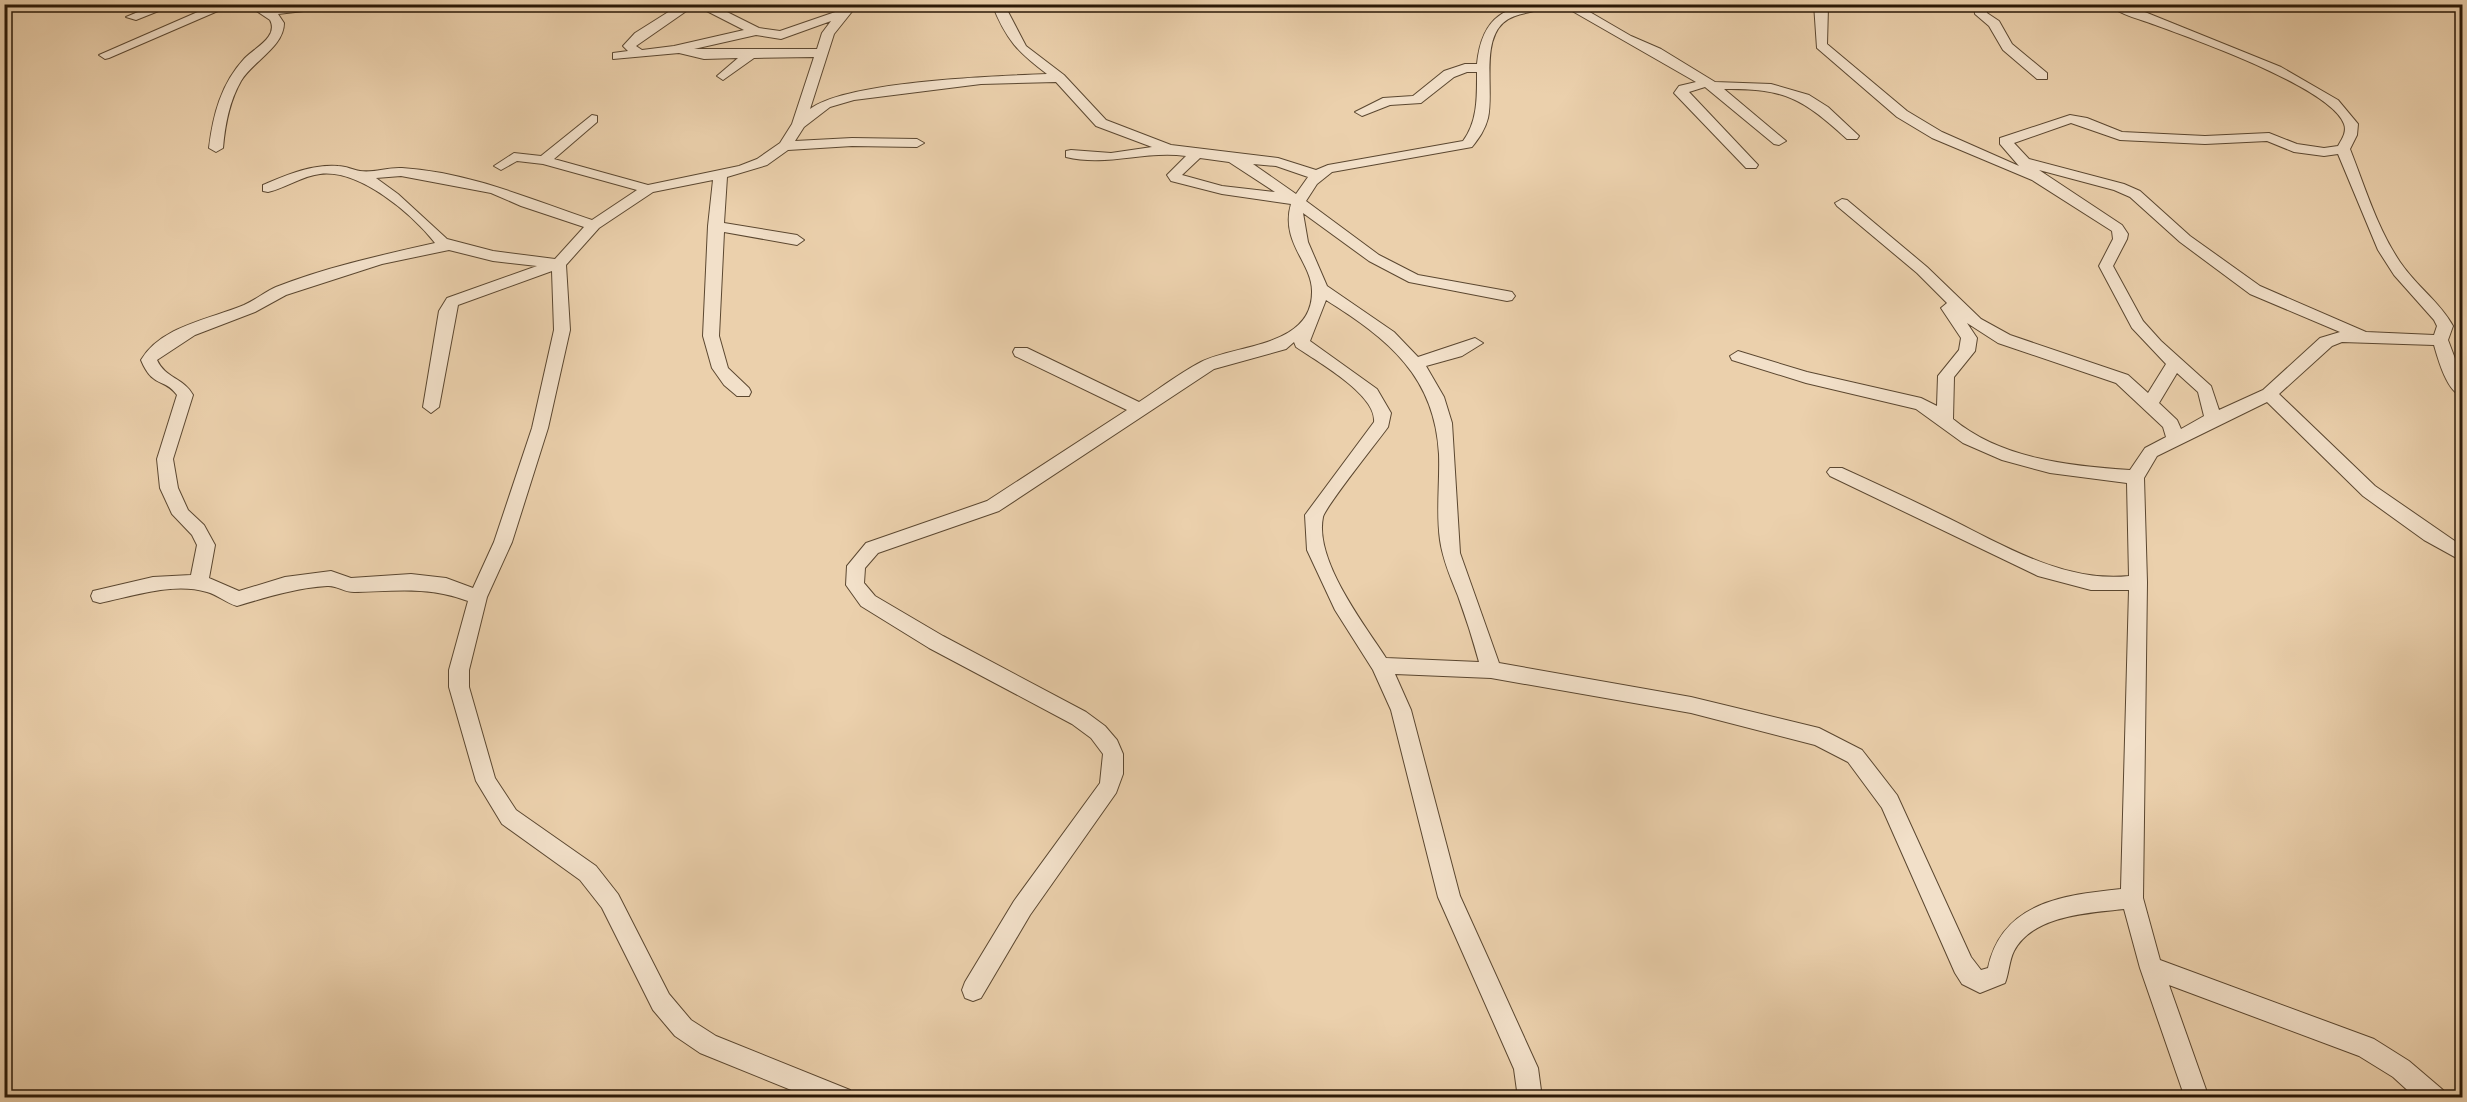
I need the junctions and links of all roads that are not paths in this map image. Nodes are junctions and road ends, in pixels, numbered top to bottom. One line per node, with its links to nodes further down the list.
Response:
1 (170, 4): 15 (street)
2 (228, 4): 22 (street)
3 (252, 4): 14 (street)
4 (329, 4): 14 (street)
5 (690, 4): 19 (street)
6 (700, 4): 16 (street)
7 (998, 4): 27 (street)
8 (1545, 4): 24 (street)
9 (1566, 4): 28 (street)
10 (1820, 4): 49 (street)
11 (1980, 4): 26 (street)
12 (2113, 4): 38 (street)
13 (848, 8): 17 (street); 20 (street)
14 (265, 12): 36 (street)
15 (132, 16)
16 (756, 31): 17 (street); 18 (street)
17 (780, 35): 21 (street)
18 (674, 50): 19 (street); 21 (street)
19 (638, 53): 23 (street)
20 (822, 53): 21 (street); 31 (street)
21 (746, 54): 25 (street)
22 (105, 55)
23 (617, 56)
24 (1485, 68): 29 (street); 48 (street)
25 (723, 76)
26 (2042, 76)
27 (1059, 78): 31 (street); 37 (street)
28 (1710, 85): 32 (street); 33 (street); 44 (street)
29 (1362, 111)
30 (592, 119): 42 (street)
31 (799, 124): 35 (street)
32 (1852, 136)
33 (1779, 141)
34 (917, 143): 35 (street)
35 (785, 146): 46 (street)
36 (216, 148)
37 (1168, 149): 39 (street); 40 (street)
38 (2343, 149): 43 (street); 64 (street)
39 (1071, 154)
40 (1196, 155): 41 (street); 52 (street)
41 (1233, 158): 48 (street); 52 (street)
42 (544, 160): 45 (street); 51 (street)
43 (2022, 161): 49 (street); 63 (street)
44 (1751, 165)
45 (501, 166)
46 (720, 174): 51 (street); 55 (street)
47 (365, 175): 50 (street); 54 (street); 57 (street)
48 (1316, 175): 52 (street)
49 (2039, 179): 69 (street)
50 (268, 188)
51 (648, 189): 54 (street)
52 (1295, 199): 60 (street); 61 (street)
53 (1842, 203): 59 (street)
54 (594, 225): 58 (street)
55 (716, 226): 56 (street); 71 (street)
56 (797, 240)
57 (449, 245): 58 (street); 82 (street)
58 (559, 264): 74 (street); 85 (street)
59 (1922, 270): 73 (street); 77 (street)
60 (1320, 289): 62 (street); 68 (street)
61 (1507, 296)
62 (1303, 328): 75 (street); 86 (street)
63 (2363, 336): 64 (street); 72 (street)
64 (2440, 340): 70 (street)
65 (1475, 343): 68 (street)
66 (1021, 352): 75 (street)
67 (1738, 356): 77 (street)
68 (1416, 363): 87 (street)
69 (2175, 363): 73 (street); 76 (street)
70 (2463, 390)
71 (744, 392)
72 (2269, 394): 76 (street); 81 (street)
73 (2151, 402): 78 (street)
74 (431, 407)
75 (1139, 409): 90 (street)
76 (2213, 419): 78 (street)
77 (1945, 420): 80 (street)
78 (2175, 439): 80 (street)
79 (1836, 472): 83 (street)
80 (2135, 477): 83 (street)
81 (2463, 554)
82 (199, 581): 84 (street); 85 (street)
83 (2138, 582): 88 (street)
84 (100, 596)
85 (478, 597): 91 (street)
86 (1380, 666): 87 (street); 92 (street)
87 (1491, 670): 88 (street)
88 (2132, 898): 89 (street)
89 (2151, 968): 93 (street); 94 (street)
90 (973, 990)
91 (842, 1098)
92 (1530, 1098)
93 (2197, 1098)
94 (2435, 1098)

